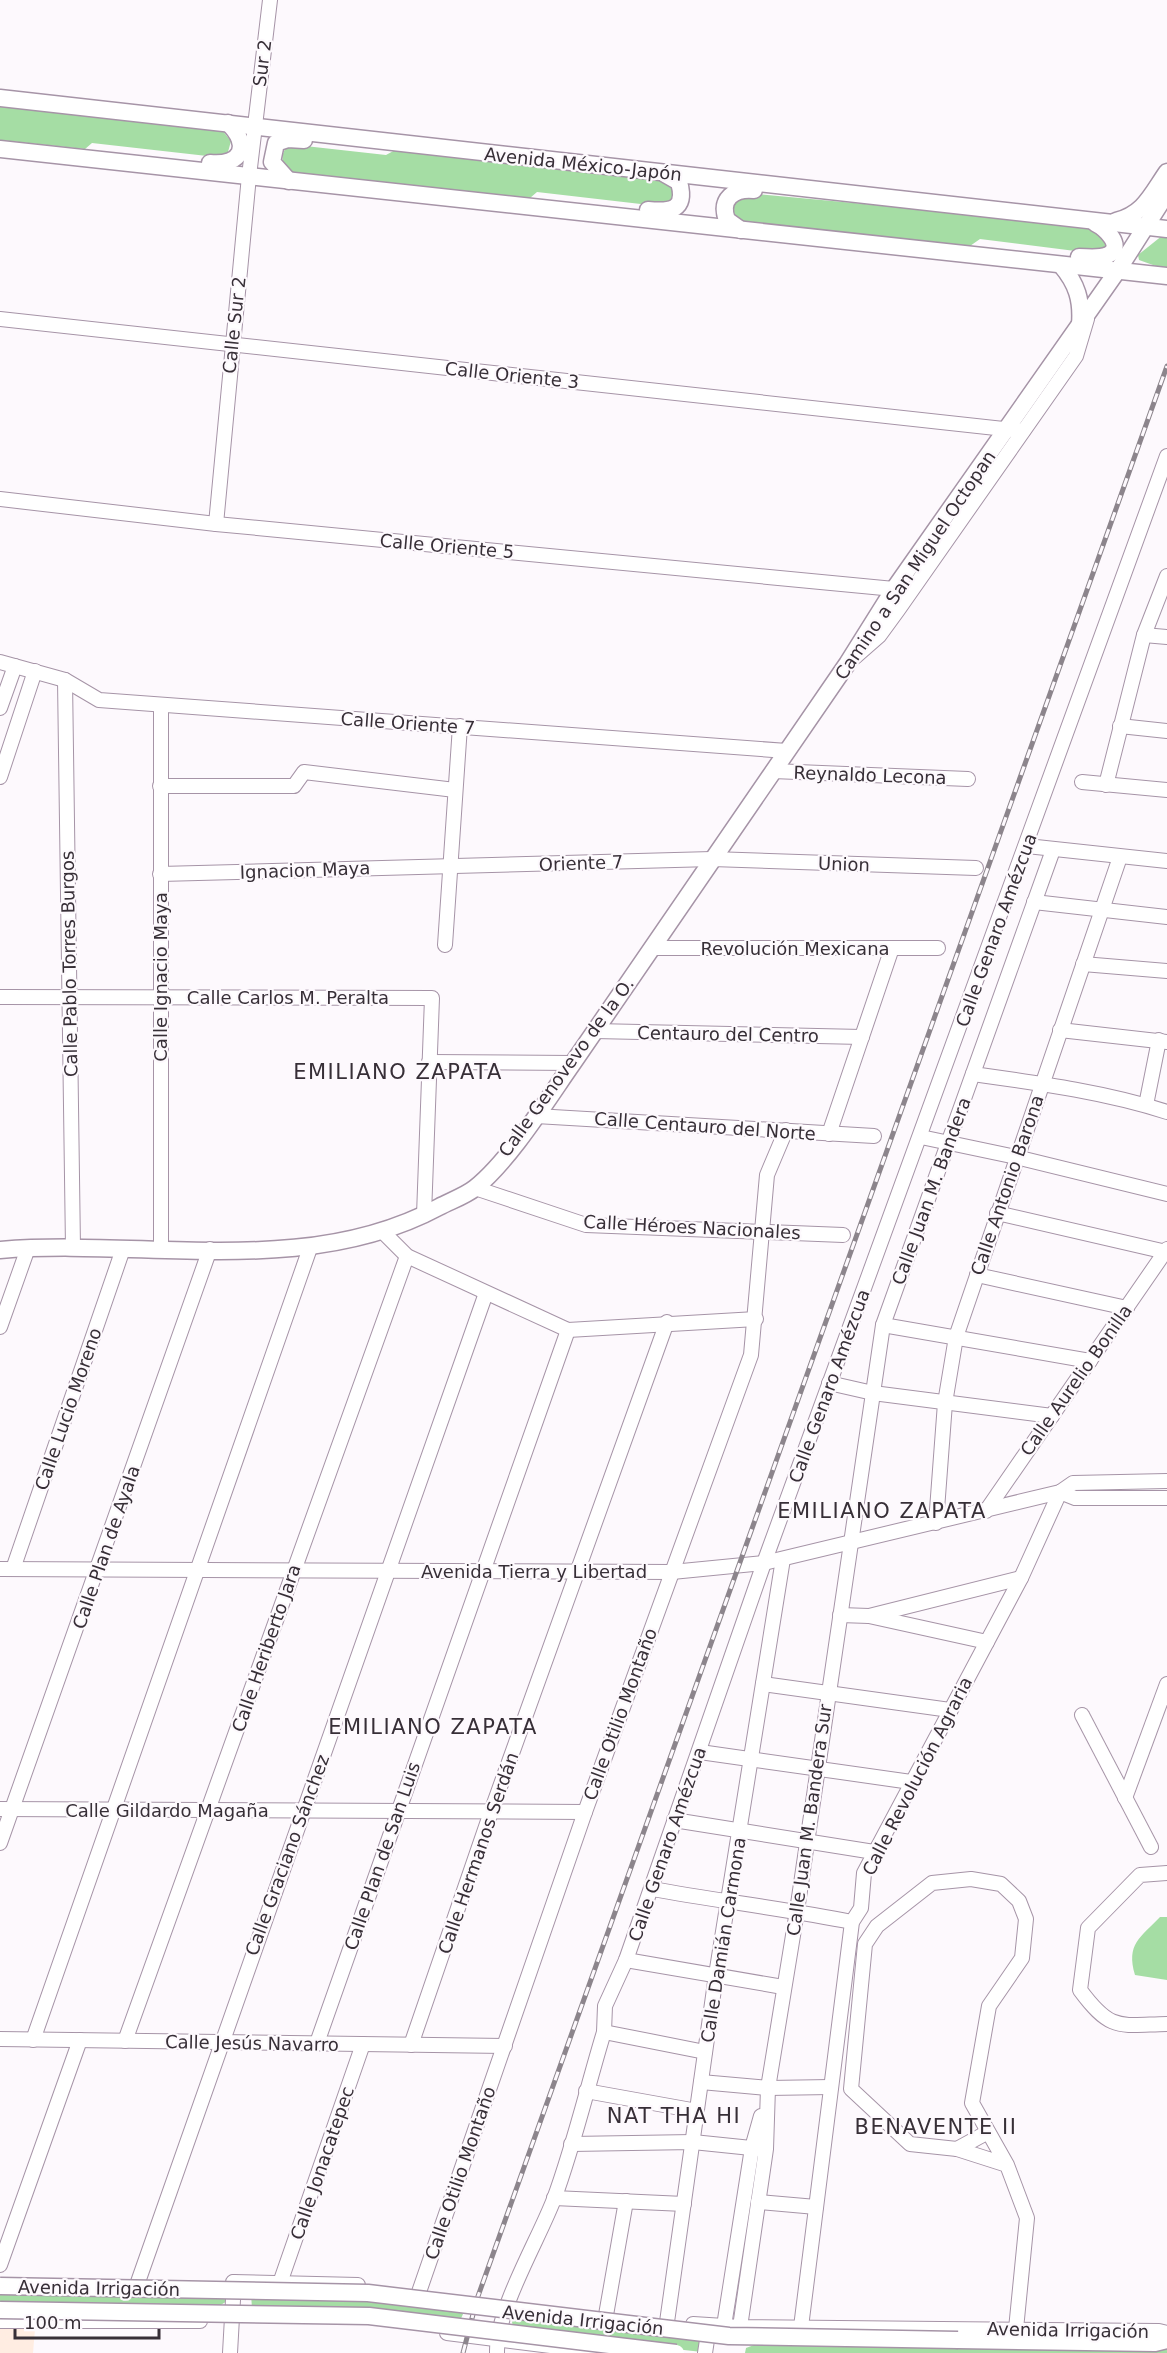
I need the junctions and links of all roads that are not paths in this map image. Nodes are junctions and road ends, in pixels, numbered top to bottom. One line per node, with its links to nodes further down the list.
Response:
1 (270, 0): 4 (street, Sur 2)
2 (0, 98): 3 (main road, Avenida México-Japón)
3 (228, 123): 4 (main road, Avenida México-Japón); 7 (main road)
4 (254, 126): 5 (main road, Avenida México-Japón); 10 (street, Calle Sur 2)
5 (394, 142): 9 (main road, Avenida México-Japón); 11 (main road)
6 (0, 149): 7 (main road)
7 (87, 159): 10 (main road)
8 (1167, 172): 16 (main road)
9 (663, 173): 12 (main road, Avenida México-Japón); 14 (main road)
10 (249, 176): 11 (main road); 26 (street, Calle Sur 2)
11 (289, 181): 14 (main road)
12 (808, 188): 15 (main road, Avenida México-Japón); 19 (main road)
13 (1167, 192): 17 (main road, Camino a San Miguel Octopan)
14 (527, 207): 19 (main road)
15 (1087, 220): 16 (main road, Avenida México-Japón); 20 (main road)
16 (1109, 223): 17 (main road, Avenida México-Japón)
17 (1145, 227): 18 (main road, Avenida México-Japón); 22 (main road, Camino a San Miguel Octopan)
18 (1167, 229)
19 (741, 230): 20 (main road)
20 (973, 255): 21 (main road)
21 (1061, 265): 22 (main road); 25 (main road)
22 (1118, 270): 23 (main road); 25 (main road, Camino a San Miguel Octopan)
23 (1167, 276)
24 (0, 319): 26 (street, Calle Oriente 3)
25 (1085, 319): 27 (main road, Camino a San Miguel Octopan)
26 (232, 344): 27 (street, Calle Oriente 3); 30 (street, Calle Sur 2)
27 (1015, 430): 32 (main road, Camino a San Miguel Octopan); 36 (street)
28 (1167, 456): 54 (street, Calle Genaro Amézcua)
29 (0, 499): 30 (street, Calle Oriente 5)
30 (216, 524): 32 (street, Calle Oriente 5)
31 (1166, 576): 33 (street)
32 (894, 590): 36 (main road, Camino a San Miguel Octopan)
33 (1144, 635): 34 (street); 43 (street)
34 (1167, 637)
35 (0, 662): 37 (street, Calle Oriente 7)
36 (847, 664): 45 (main road, Camino a San Miguel Octopan)
37 (15, 666): 38 (street, Calle Oriente 7); 41 (street)
38 (35, 671): 39 (street, Calle Oriente 7); 47 (street)
39 (65, 680): 40 (street, Calle Oriente 7); 72 (street, Calle Pablo Torres Burgos)
40 (161, 705): 42 (street, Calle Oriente 7); 51 (street, Calle Ignacio Maya)
41 (0, 708)
42 (460, 726): 45 (street, Calle Oriente 7); 52 (street)
43 (1120, 726): 44 (street); 50 (street)
44 (1167, 731)
45 (787, 751): 46 (main road, Camino a San Miguel Octopan)
46 (773, 771): 48 (street, Reynaldo Lecona); 57 (main road, Camino a San Miguel Octopan)
47 (0, 777)
48 (968, 779)
49 (1082, 782): 50 (street)
50 (1106, 784): 53 (street)
51 (160, 786): 52 (street); 61 (street, Calle Ignacio Maya)
52 (455, 790): 59 (street)
53 (1167, 790)
54 (1027, 846): 55 (street); 88 (street, Calle Genaro Amézcua)
55 (1053, 850): 56 (street); 62 (street, Calle Juan M. Bandera)
56 (1120, 857): 58 (street); 63 (street, Calle Antonio Barona)
57 (712, 859): 59 (street, Oriente 7); 60 (street, Union); 66 (main road, Calle Genovevo de la O.)
58 (1167, 861)
59 (450, 866): 61 (street, Ignacion Maya); 65 (street)
60 (976, 868)
61 (160, 874): 73 (street, Calle Ignacio Maya)
62 (1034, 902): 63 (street); 80 (street, Calle Juan M. Bandera)
63 (1101, 911): 64 (street); 69 (street, Calle Antonio Barona)
64 (1167, 917)
65 (445, 945)
66 (651, 948): 67 (street, Revolución Mexicana); 75 (main road, Calle Genovevo de la O.)
67 (892, 948): 68 (street, Revolución Mexicana); 76 (street)
68 (938, 948)
69 (1083, 964): 70 (street); 74 (street, Calle Antonio Barona)
70 (1167, 971)
71 (0, 997): 72 (street, Calle Carlos M. Peralta)
72 (70, 997): 73 (street, Calle Carlos M. Peralta); 99 (street, Calle Pablo Torres Burgos)
73 (160, 997): 78 (street, Calle Carlos M. Peralta); 102 (street, Calle Ignacio Maya)
74 (1060, 1030): 77 (street); 81 (street, Calle Antonio Barona)
75 (595, 1031): 76 (street, Centauro del Centro); 79 (main road, Calle Genovevo de la O.)
76 (862, 1037): 86 (street)
77 (1163, 1041): 82 (street)
78 (429, 1062): 79 (street); 94 (street)
79 (573, 1063): 84 (main road, Calle Genovevo de la O.)
80 (973, 1074): 81 (street); 89 (street, Calle Juan M. Bandera)
81 (1041, 1084): 82 (street); 90 (street, Calle Antonio Barona)
82 (1146, 1105): 83 (street)
83 (1167, 1112)
84 (536, 1116): 85 (street, Calle Centauro del Norte); 91 (main road, Calle Genovevo de la O.)
85 (786, 1130): 86 (street, Calle Centauro del Norte); 95 (street, Calle Otilio Montaño)
86 (829, 1134): 87 (street, Calle Centauro del Norte)
87 (874, 1136)
88 (921, 1137): 89 (street); 117 (street, Calle Genaro Amézcua)
89 (948, 1143): 90 (street); 112 (street, Calle Juan M. Bandera)
90 (1016, 1157): 92 (street); 93 (street, Calle Antonio Barona)
91 (474, 1188): 94 (main road, Calle Genovevo de la O.); 95 (street, Calle Héroes Nacionales)
92 (1167, 1194)
93 (997, 1213): 105 (street); 107 (street, Calle Antonio Barona)
94 (424, 1215): 96 (main road, Calle Genovevo de la O.)
95 (764, 1230): 97 (street, Calle Héroes Nacionales); 110 (street, Calle Otilio Montaño)
96 (382, 1233): 100 (main road, Calle Genovevo de la O.); 106 (street)
97 (843, 1235)
98 (28, 1248): 99 (main road, Calle Genovevo de la O.); 104 (main road, Calle Genovevo de la O.); 113 (street)
99 (73, 1248): 101 (main road, Calle Genovevo de la O.)
100 (310, 1248): 103 (main road, Calle Genovevo de la O.); 131 (street)
101 (123, 1249): 102 (main road, Calle Genovevo de la O.); 129 (street, Calle Lucio Moreno)
102 (161, 1249): 103 (main road, Calle Genovevo de la O.)
103 (210, 1249): 130 (street, Calle Plan de Ayala)
104 (0, 1250)
105 (1166, 1251): 109 (street, Calle Aurelio Bonilla)
106 (407, 1256): 108 (street); 132 (street, Calle Heriberto Jara)
107 (976, 1275): 109 (street); 115 (street, Calle Antonio Barona)
108 (486, 1293): 114 (street); 133 (street, Calle Graciano Sánchez)
109 (1127, 1308): 116 (street, Calle Aurelio Bonilla)
110 (756, 1319): 111 (street); 136 (street, Calle Otilio Montaño)
111 (667, 1322): 114 (street); 135 (street, Calle Hermanos Serdán)
112 (883, 1325): 115 (street); 118 (street, Calle Juan M. Bandera)
113 (0, 1327)
114 (568, 1330): 134 (street, Calle Plan de San Luis)
115 (956, 1337): 116 (street); 119 (street, Calle Antonio Barona)
116 (1090, 1361): 120 (street, Calle Aurelio Bonilla)
117 (829, 1383): 118 (street); 128 (street, Calle Genaro Amézcua)
118 (873, 1393): 119 (street); 126 (street, Calle Juan M. Bandera)
119 (945, 1403): 120 (street); 125 (street, Calle Antonio Barona)
120 (1052, 1416): 124 (street, Calle Aurelio Bonilla)
121 (1167, 1481): 122 (street)
122 (1060, 1492): 123 (street); 124 (street, Avenida Tierra y Libertad); 137 (street, Calle Revolución Agraria)
123 (1167, 1498)
124 (986, 1511): 125 (street, Avenida Tierra y Libertad)
125 (936, 1523): 126 (street, Avenida Tierra y Libertad)
126 (851, 1543): 127 (street, Avenida Tierra y Libertad); 138 (street, Calle Juan M. Bandera Sur)
127 (783, 1559): 128 (street, Avenida Tierra y Libertad); 141 (street, Calle Damián Carmona)
128 (764, 1563): 136 (street, Avenida Tierra y Libertad); 146 (street, Calle Genaro Amézcua)
129 (7, 1569): 130 (street, Avenida Tierra y Libertad)
130 (99, 1569): 131 (street, Avenida Tierra y Libertad); 151 (street, Calle Plan de Ayala)
131 (199, 1570): 132 (street, Avenida Tierra y Libertad); 152 (street)
132 (294, 1570): 133 (street, Avenida Tierra y Libertad); 153 (street, Calle Heriberto Jara)
133 (389, 1570): 134 (street, Avenida Tierra y Libertad); 154 (street, Calle Graciano Sánchez)
134 (484, 1571): 135 (street, Avenida Tierra y Libertad); 155 (street, Calle Plan de San Luis)
135 (578, 1571): 136 (street, Avenida Tierra y Libertad); 156 (street, Calle Hermanos Serdán)
136 (672, 1572): 157 (street, Calle Otilio Montaño)
137 (1021, 1578): 139 (street); 140 (street, Calle Revolución Agraria)
138 (840, 1616): 139 (street); 143 (street, Calle Juan M. Bandera Sur)
139 (869, 1616): 140 (street)
140 (987, 1642): 144 (street, Calle Revolución Agraria)
141 (763, 1684): 143 (street); 147 (street, Calle Damián Carmona)
142 (1167, 1684): 150 (street)
143 (828, 1694): 144 (street); 148 (street, Calle Juan M. Bandera Sur)
144 (950, 1710): 149 (street, Calle Revolución Agraria)
145 (1082, 1715): 150 (street)
146 (700, 1752): 147 (street); 158 (street, Calle Genaro Amézcua)
147 (751, 1758): 148 (street); 159 (street, Calle Damián Carmona)
148 (816, 1769): 149 (street); 160 (street, Calle Juan M. Bandera Sur)
149 (911, 1782): 163 (street, Calle Revolución Agraria)
150 (1125, 1798): 162 (street)
151 (6, 1809): 152 (street, Calle Gildardo Magaña); 161 (street, Calle Plan de Ayala)
152 (112, 1809): 153 (street, Calle Gildardo Magaña); 175 (street)
153 (210, 1810): 154 (street, Calle Gildardo Magaña); 177 (street, Calle Heriberto Jara)
154 (302, 1811): 155 (street, Calle Gildardo Magaña); 178 (street, Calle Graciano Sánchez)
155 (398, 1811): 156 (street, Calle Gildardo Magaña); 179 (street, Calle Plan de San Luis)
156 (491, 1812): 157 (street, Calle Gildardo Magaña); 181 (street, Calle Hermanos Serdán)
157 (585, 1812): 182 (street, Calle Otilio Montaño)
158 (674, 1820): 159 (street); 165 (street, Calle Genaro Amézcua)
159 (739, 1831): 160 (street); 166 (street, Calle Damián Carmona)
160 (805, 1842): 163 (street); 167 (street, Calle Juan M. Bandera Sur)
161 (0, 1844)
162 (1150, 1847)
163 (874, 1852): 168 (street, Calle Revolución Agraria)
164 (1167, 1873): 172 (street)
165 (652, 1889): 166 (street); 169 (street, Calle Genaro Amézcua)
166 (728, 1903): 167 (street); 170 (street, Calle Damián Carmona)
167 (796, 1911): 168 (street); 171 (street, Calle Juan M. Bandera Sur)
168 (852, 1922): 185 (street, Calle Revolución Agraria)
169 (626, 1960): 170 (street); 173 (street, Calle Genaro Amézcua)
170 (716, 1975): 171 (street); 183 (street, Calle Damián Carmona)
171 (783, 1987): 187 (street, Calle Juan M. Bandera Sur)
172 (1167, 2024)
173 (604, 2032): 183 (street); 186 (street, Calle Genaro Amézcua)
174 (0, 2039): 175 (street, Calle Jesús Navarro)
175 (33, 2040): 176 (street, Calle Jesús Navarro)
176 (80, 2040): 177 (street, Calle Jesús Navarro); 200 (street)
177 (125, 2041): 178 (street, Calle Jesús Navarro)
178 (221, 2042): 179 (street, Calle Jesús Navarro); 202 (street, Calle Graciano Sánchez)
179 (317, 2043): 180 (street, Calle Jesús Navarro)
180 (363, 2044): 181 (street, Calle Jesús Navarro); 204 (street, Calle Jonacatepec)
181 (411, 2045): 182 (street, Calle Jesús Navarro)
182 (505, 2046): 207 (street, Calle Otilio Montaño)
183 (705, 2052): 184 (street, Calle Damián Carmona)
184 (701, 2082): 187 (street); 188 (street, Calle Damián Carmona)
185 (831, 2087): 187 (street); 199 (street, Calle Revolución Agraria)
186 (586, 2091): 188 (street); 191 (street, Calle Genaro Amézcua)
187 (767, 2092): 192 (street, Calle Juan M. Bandera Sur)
188 (697, 2111): 190 (street, Calle Damián Carmona)
189 (988, 2132): 193 (street); 193 (street); 194 (street)
190 (693, 2142): 191 (street); 192 (street); 198 (street, Calle Damián Carmona)
191 (570, 2144): 195 (street, Calle Genaro Amézcua)
192 (759, 2149): 197 (street, Calle Juan M. Bandera Sur); 217 (street, Calle Juan M. Bandera Sur)
193 (957, 2149): 194 (street)
194 (1007, 2165): 220 (street)
195 (554, 2198): 196 (street); 209 (street, Calle Genaro Amézcua)
196 (626, 2201): 198 (street); 211 (street)
197 (758, 2202): 199 (street); 218 (street, Calle Juan M. Bandera Sur)
198 (684, 2204): 214 (street, Calle Damián Carmona)
199 (816, 2207): 219 (street, Calle Revolución Agraria)
200 (0, 2265)
201 (0, 2280): 202 (street, Avenida Irrigación)
202 (138, 2282): 203 (street, Avenida Irrigación)
203 (234, 2282): 204 (street, Avenida Irrigación); 213 (street)
204 (280, 2283): 205 (street, Avenida Irrigación)
205 (322, 2284): 207 (street, Avenida Irrigación); 215 (street)
206 (0, 2286): 223 (main road, Avenida Irrigación, bridge)
207 (419, 2292): 208 (street, Avenida Irrigación)
208 (450, 2296): 209 (street, Avenida Irrigación); 221 (street)
209 (509, 2302): 211 (street, Avenida Irrigación); 224 (street, Calle Genaro Amézcua)
210 (0, 2310): 227 (main road, Avenida Irrigación, bridge)
211 (606, 2315): 214 (street, Avenida Irrigación)
212 (0, 2321): 213 (street, Avenida Irrigación)
213 (230, 2321): 215 (street, Avenida Irrigación); 225 (street)
214 (667, 2322): 216 (street, Avenida Irrigación)
215 (317, 2323): 221 (street, Avenida Irrigación)
216 (700, 2325): 217 (street, Avenida Irrigación); 228 (street)
217 (724, 2326): 218 (street, Avenida Irrigación)
218 (740, 2327): 219 (street, Avenida Irrigación)
219 (801, 2327): 220 (street, Avenida Irrigación)
220 (1016, 2329): 222 (street, Avenida Irrigación)
221 (441, 2332): 224 (street, Avenida Irrigación)
222 (1167, 2333)
223 (1167, 2340)
224 (497, 2346): 226 (street, Avenida Irrigación)
225 (230, 2353)
226 (606, 2353)
227 (676, 2353)
228 (705, 2353)

